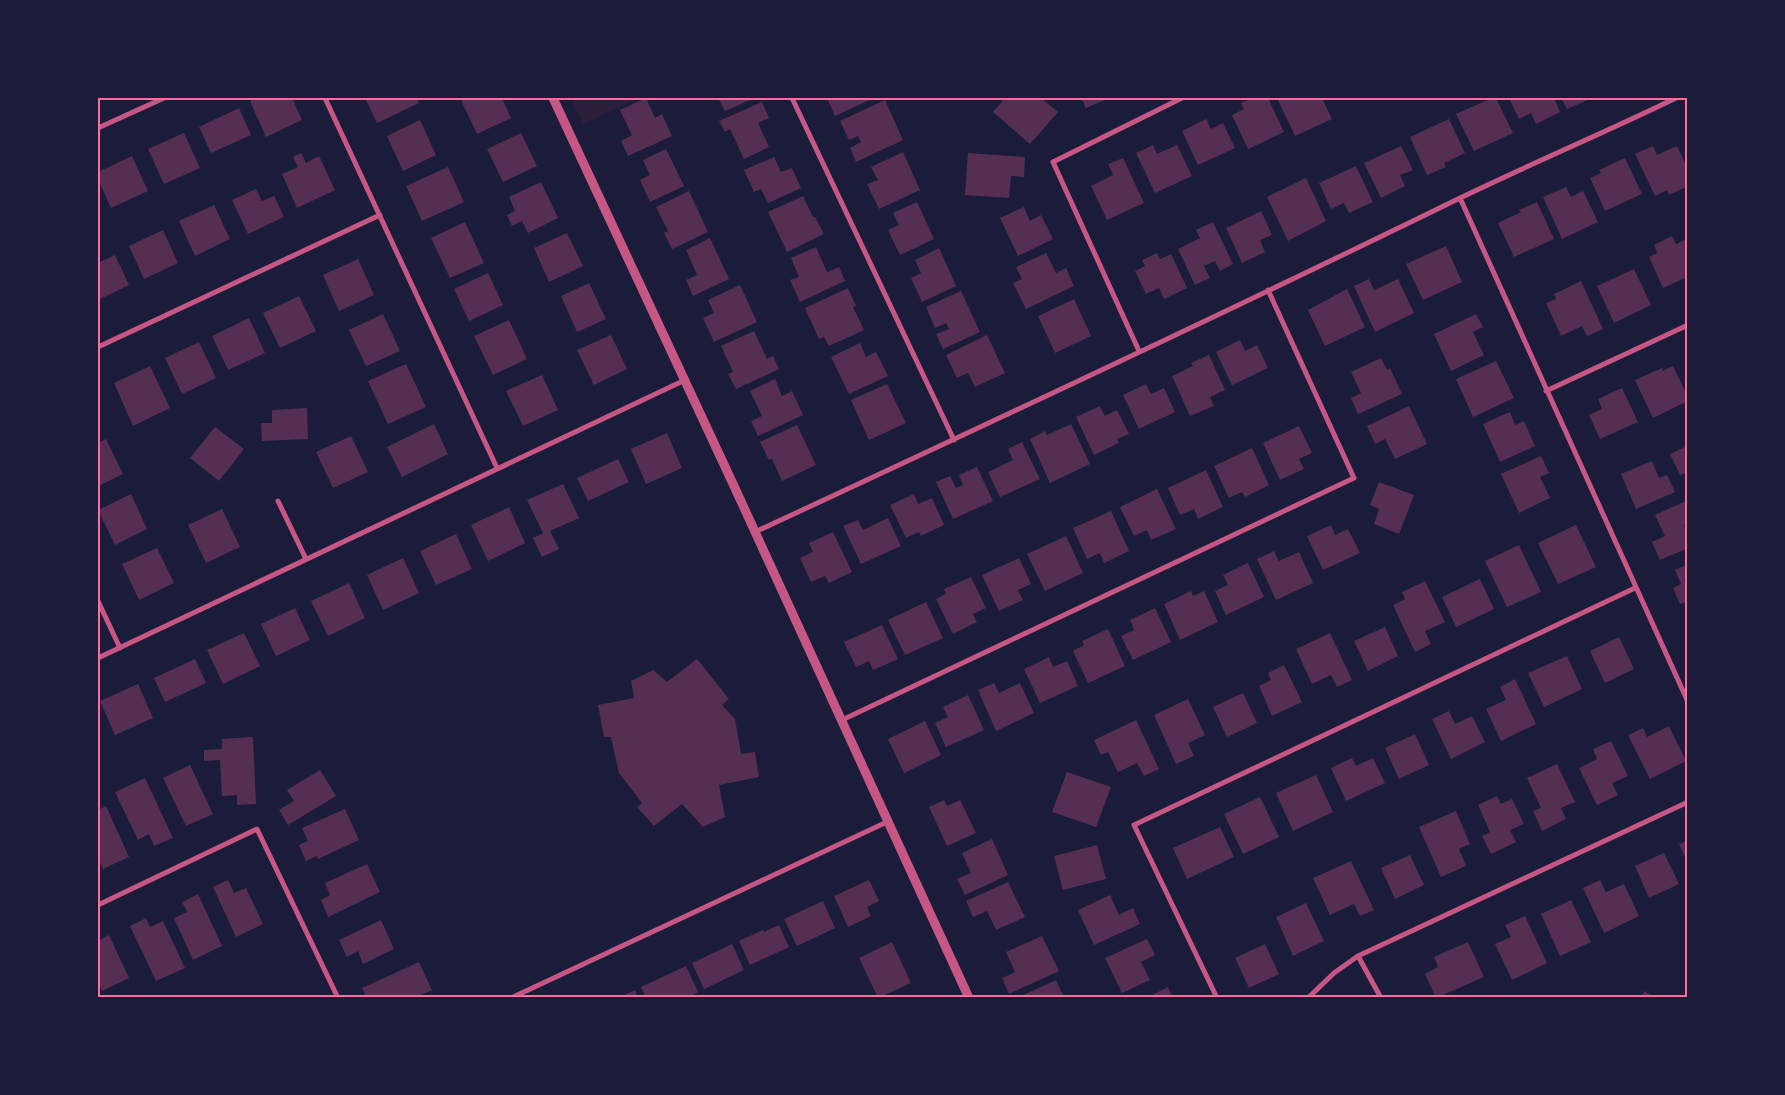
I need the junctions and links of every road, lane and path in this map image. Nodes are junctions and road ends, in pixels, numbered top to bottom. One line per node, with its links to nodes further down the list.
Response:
1 (164, 98): 7 (street)
2 (325, 98): 9 (street)
3 (553, 98): 14 (street)
4 (792, 98): 16 (street)
5 (1182, 98): 13 (street)
6 (1676, 98): 8 (street)
7 (98, 128)
8 (1460, 198): 10 (street); 15 (street)
9 (380, 215): 12 (street); 17 (street)
10 (1268, 290): 13 (street); 26 (street)
11 (1688, 326): 15 (street)
12 (98, 347)
13 (1139, 351): 16 (street)
14 (685, 380): 17 (street); 19 (street)
15 (1546, 391): 21 (street)
16 (954, 440): 19 (street)
17 (497, 468): 20 (street)
18 (278, 500): 20 (street)
19 (754, 532): 26 (street)
20 (306, 559): 23 (street)
21 (1635, 588): 25 (street); 34 (street)
22 (98, 601): 23 (street)
23 (120, 648): 24 (street)
24 (98, 658)
25 (1688, 702)
26 (842, 720): 28 (street)
27 (1688, 802): 30 (street)
28 (889, 821): 32 (street); 33 (street)
29 (98, 905): 31 (street)
30 (1358, 956): 35 (street); 36 (street)
31 (338, 998)
32 (512, 998)
33 (969, 998)
34 (1216, 998)
35 (1308, 998)
36 (1381, 998)

